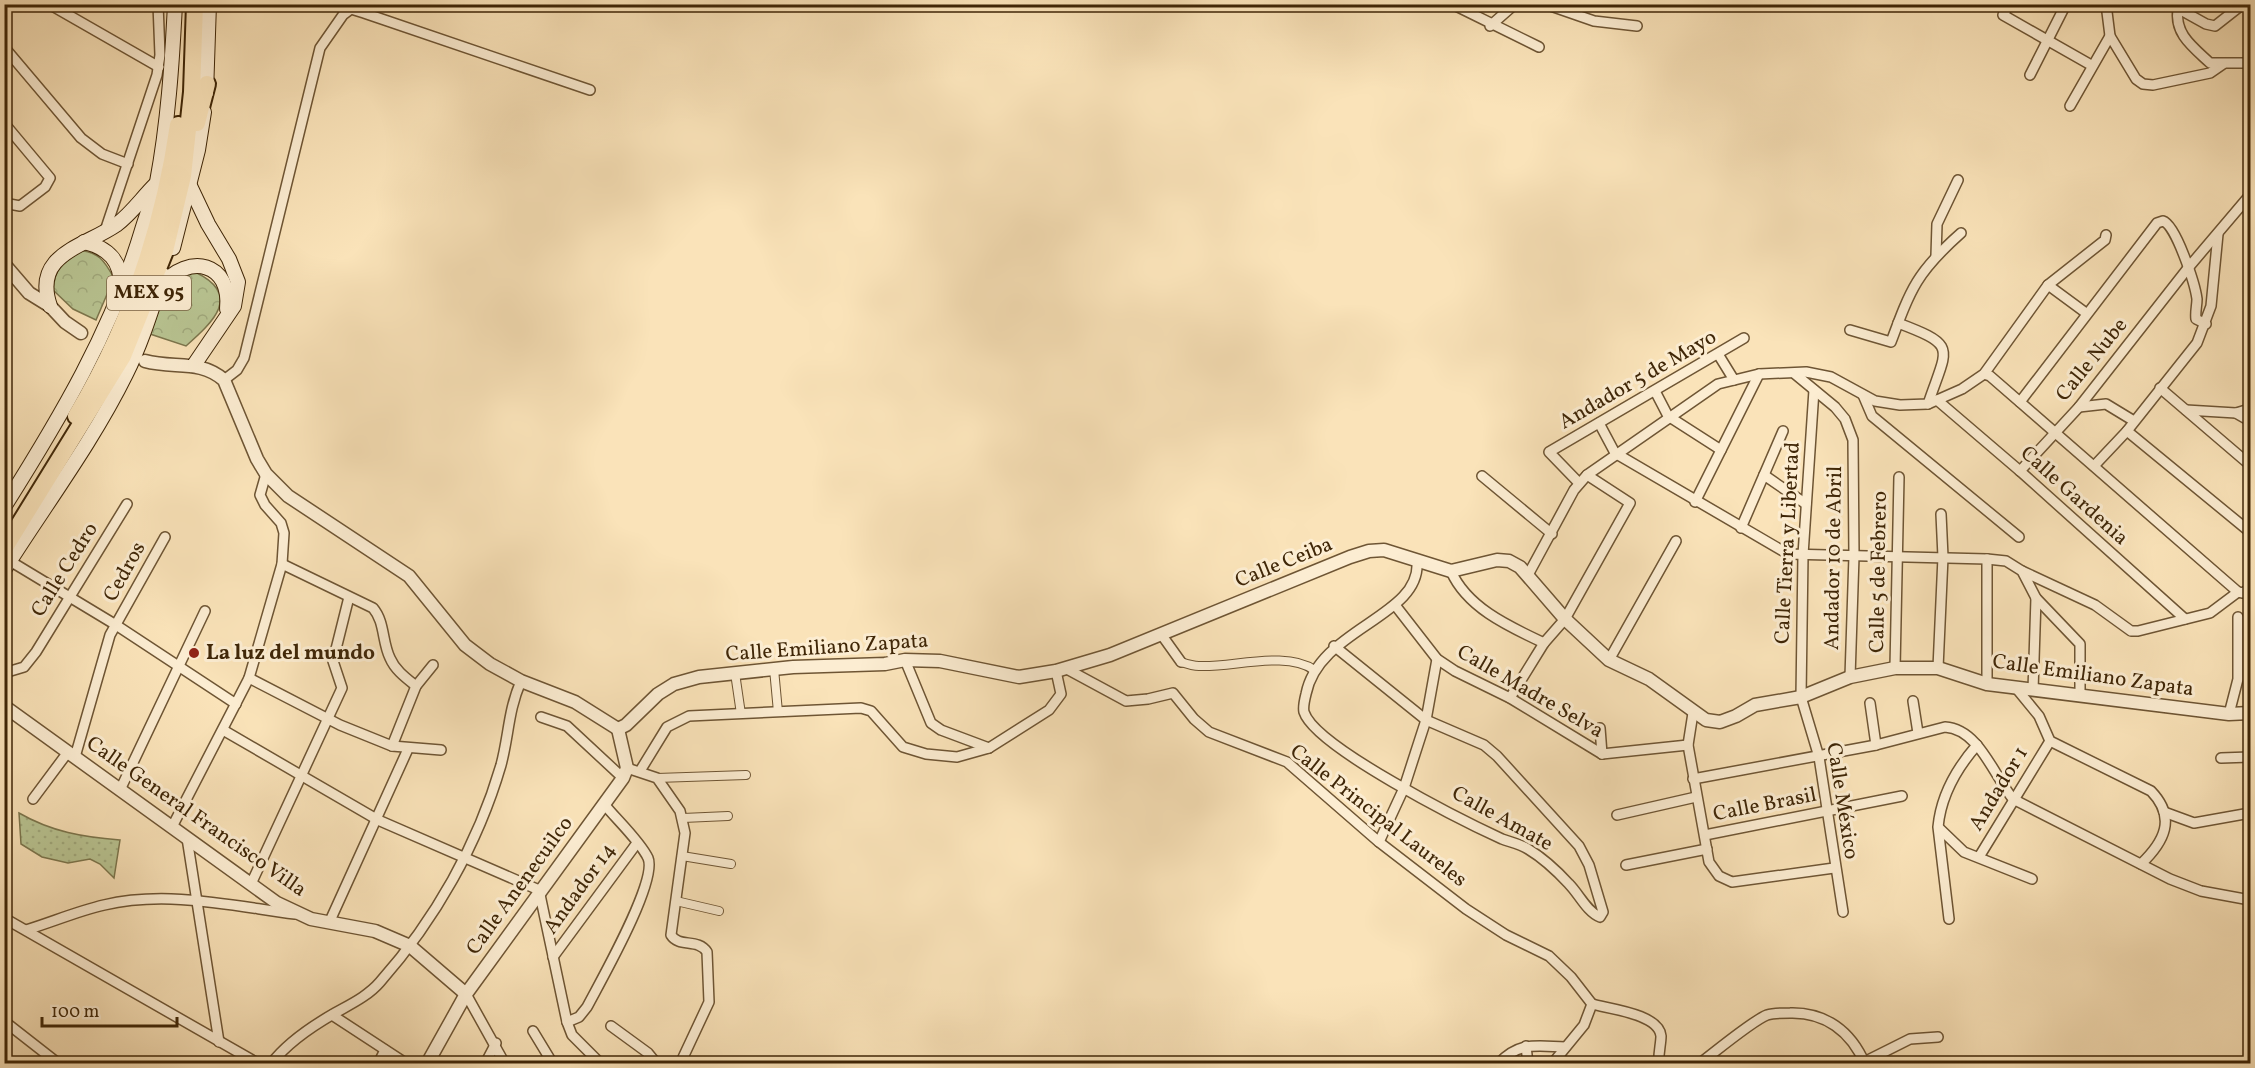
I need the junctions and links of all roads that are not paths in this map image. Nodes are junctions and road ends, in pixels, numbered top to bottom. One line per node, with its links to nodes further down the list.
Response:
1 (49, 4): 24 (street)
2 (158, 4): 24 (street)
3 (175, 4): 33 (main road)
4 (184, 4): 97 (highway, MEX 95)
5 (195, 4): 32 (highway, MEX 95)
6 (209, 4): 26 (main road)
7 (1452, 4): 15 (street)
8 (1515, 4): 15 (street)
9 (1545, 4): 16 (street)
10 (2009, 4): 18 (street)
11 (2066, 4): 18 (street)
12 (2106, 4): 17 (street)
13 (2243, 4): 14 (street)
14 (2174, 7): 22 (street)
15 (1490, 26): 20 (street)
16 (1637, 26)
17 (2110, 36): 22 (street); 23 (street)
18 (2048, 39): 23 (street); 25 (street)
19 (4, 47): 30 (street)
20 (1539, 47)
21 (2250, 63): 22 (street)
22 (2223, 64)
23 (2091, 65): 28 (street)
24 (159, 67): 30 (street)
25 (2030, 75)
26 (207, 84): 32 (highway)
27 (590, 90): 61 (street)
28 (2070, 106)
29 (4, 123): 35 (street)
30 (128, 164): 36 (street)
31 (1958, 180): 41 (street)
32 (186, 181): 45 (main road); 49 (main road); 108 (highway, MEX 95)
33 (156, 184): 36 (main road); 46 (main road)
34 (2250, 195): 38 (street, Calle Nube)
35 (4, 202)
36 (105, 231): 40 (main road)
37 (1961, 233): 41 (street)
38 (2218, 234): 43 (street, Calle Nube); 51 (street)
39 (2106, 236): 44 (street)
40 (84, 242): 46 (main road); 47 (main road)
41 (1936, 256): 50 (street)
42 (4, 264): 47 (street)
43 (2188, 268): 48 (street); 51 (street); 70 (street, Calle Nube)
44 (2048, 285): 48 (street); 60 (street)
45 (158, 290): 49 (main road); 108 (main road)
46 (121, 293): 94 (main road)
47 (50, 306): 53 (street)
48 (2086, 313): 68 (street)
49 (226, 319): 57 (main road)
50 (1898, 323): 52 (street); 67 (street)
51 (2206, 324): 63 (street)
52 (1850, 330)
53 (81, 333)
54 (1744, 338): 55 (street, Andador 5 de Mayo)
55 (1718, 354): 62 (street); 64 (street, Andador 5 de Mayo)
56 (145, 361): 57 (street)
57 (194, 365): 61 (street)
58 (1759, 374): 59 (street); 62 (street); 80 (street)
59 (1795, 374): 65 (street); 66 (street)
60 (1984, 374): 67 (street); 68 (street)
61 (224, 380): 85 (street)
62 (1734, 380): 73 (street)
63 (2160, 388): 71 (street); 74 (street)
64 (1655, 390): 73 (street); 76 (street, Andador 5 de Mayo)
65 (1814, 390): 93 (street, Calle Tierra y Libertad); 104 (street, Andador 10 de Abril)
66 (1863, 395): 67 (street); 101 (street)
67 (1932, 402): 84 (street, Calle Gardenia)
68 (2020, 402): 79 (street)
69 (2250, 406): 72 (street)
70 (2079, 407): 74 (street); 79 (street, Calle Nube)
71 (2186, 410): 72 (street); 82 (street)
72 (2236, 413): 75 (street)
73 (1668, 416): 80 (street); 81 (street)
74 (2134, 421): 78 (street)
75 (2250, 421)
76 (1599, 423): 81 (street); 90 (street, Andador 5 de Mayo)
77 (1783, 431): 87 (street)
78 (2127, 431): 83 (street); 98 (street)
79 (2054, 433): 83 (street); 84 (street, Calle Nube)
80 (1721, 450): 91 (street)
81 (1615, 453): 86 (street); 91 (street)
82 (2250, 465)
83 (2094, 466): 115 (street)
84 (2020, 471): 123 (street, Calle Gardenia)
85 (266, 474): 110 (street); 143 (street)
86 (1587, 475): 90 (street); 122 (street)
87 (1764, 475): 93 (street); 96 (street)
88 (1482, 476): 99 (street)
89 (1899, 477): 105 (street, Calle 5 de Febrero)
90 (1579, 483): 99 (street)
91 (1695, 502): 96 (street)
92 (127, 504): 116 (street, Calle Cedro)
93 (1806, 504): 103 (street, Calle Tierra y Libertad)
94 (4, 507)
95 (1941, 514): 106 (street)
96 (1741, 528): 103 (street)
97 (4, 529)
98 (2250, 532)
99 (1552, 534): 113 (street)
100 (165, 537): 124 (street, Cedros)
101 (2019, 537)
102 (1676, 541): 130 (street)
103 (1803, 555): 104 (street); 149 (street, Calle Tierra y Libertad)
104 (1854, 556): 105 (street); 141 (street, Andador 10 de Abril)
105 (1896, 557): 106 (street); 134 (street, Calle 5 de Febrero)
106 (1943, 557): 107 (street); 135 (street)
107 (1987, 559): 112 (street); 144 (street)
108 (6, 560): 116 (street)
109 (1418, 561): 111 (street, Calle Ceiba); 119 (street); 125 (street, Calle Ceiba)
110 (282, 564): 117 (street); 142 (street)
111 (1451, 571): 113 (street); 126 (street)
112 (2022, 571): 118 (street); 123 (street)
113 (1528, 575): 122 (street, Calle Emiliano Zapata)
114 (2250, 588): 115 (street)
115 (2238, 592): 123 (street)
116 (70, 597): 124 (street); 139 (street, Calle Cedro)
117 (349, 597): 145 (street); 161 (street)
118 (2036, 598): 147 (street); 148 (street)
119 (1395, 605): 127 (street); 128 (street, Calle Madre Selva)
120 (205, 611): 133 (street)
121 (2238, 617): 159 (street)
122 (1565, 619): 126 (street); 130 (street, Calle Emiliano Zapata)
123 (2185, 620)
124 (116, 624): 133 (street); 175 (street, Cedros)
125 (1161, 634): 131 (street); 137 (street, Calle Ceiba)
126 (1544, 643): 150 (street)
127 (1334, 646): 138 (street); 162 (street)
128 (1437, 659): 150 (street, Calle Madre Selva); 162 (street)
129 (905, 660): 136 (street, Calle Emiliano Zapata); 137 (street, Calle Emiliano Zapata); 172 (street)
130 (1609, 660): 156 (street, Calle Emiliano Zapata)
131 (1181, 662): 138 (street)
132 (433, 665): 145 (street)
133 (180, 667): 153 (street); 186 (street)
134 (1895, 668): 135 (street, Calle Emiliano Zapata); 141 (street, Calle Emiliano Zapata)
135 (1938, 668): 144 (street, Calle Emiliano Zapata)
136 (774, 669): 140 (street, Calle Emiliano Zapata); 155 (street)
137 (1060, 670): 172 (street); 203 (street, Calle Principal Laureles)
138 (1314, 670): 185 (street, Calle Amate)
139 (4, 673)
140 (735, 673): 158 (street); 164 (street, Calle Emiliano Zapata)
141 (1850, 677): 149 (street, Calle Emiliano Zapata)
142 (249, 678): 153 (street); 161 (street)
143 (521, 681): 164 (street); 206 (street)
144 (1987, 684): 146 (street, Calle Emiliano Zapata)
145 (416, 686): 171 (street)
146 (2016, 688): 147 (street, Calle Emiliano Zapata); 167 (street)
147 (2033, 690): 148 (street, Calle Emiliano Zapata)
148 (2080, 695): 159 (street, Calle Emiliano Zapata)
149 (1801, 697): 156 (street, Calle Emiliano Zapata); 177 (street, Calle México)
150 (1510, 698): 176 (street, Calle Madre Selva)
151 (1913, 701): 166 (street)
152 (1870, 703): 169 (street)
153 (236, 704): 165 (street)
154 (4, 706): 175 (street, Calle General Francisco Villa)
155 (778, 712): 158 (street); 172 (street)
156 (1693, 713): 168 (street)
157 (2250, 713): 159 (street, Calle Emiliano Zapata)
158 (741, 714): 180 (street)
159 (2229, 714)
160 (541, 717): 180 (street)
161 (328, 719): 171 (street); 182 (street)
162 (1426, 720): 185 (street); 185 (street, Calle Amate)
163 (1600, 728): 176 (street)
164 (618, 729): 180 (street)
165 (222, 730): 182 (street); 199 (street)
166 (1918, 733): 169 (street); 170 (street)
167 (2050, 741): 190 (street, Andador 1); 193 (street)
168 (1688, 745): 176 (street); 184 (street)
169 (1876, 745): 177 (street)
170 (1977, 745): 190 (street); 200 (street)
171 (392, 746): 173 (street)
172 (989, 748)
173 (408, 749): 174 (street); 198 (street)
174 (441, 750)
175 (71, 754): 186 (street, Calle General Francisco Villa); 189 (street)
176 (1602, 754)
177 (1819, 757): 184 (street); 192 (street, Calle México)
178 (2221, 758): 179 (street)
179 (2250, 758)
180 (630, 772): 183 (street); 191 (street, Calle Anenecuilco)
181 (746, 775): 183 (street)
182 (303, 776): 198 (street); 214 (street)
183 (657, 778): 197 (street)
184 (1693, 779): 188 (street)
185 (1404, 788): 203 (street)
186 (120, 790): 199 (street, Calle General Francisco Villa)
187 (1902, 796): 192 (street, Calle Brasil)
188 (1696, 797): 195 (street); 201 (street)
189 (33, 799)
190 (2013, 799): 208 (street, Andador 1); 210 (street)
191 (604, 804): 204 (street); 215 (street, Calle Anenecuilco)
192 (1825, 811): 201 (street, Calle Brasil); 212 (street, Calle México)
193 (2164, 812): 194 (street); 210 (street)
194 (2250, 813)
195 (1617, 815)
196 (728, 816): 197 (street)
197 (683, 818): 207 (street)
198 (378, 820): 206 (street); 224 (street)
199 (172, 827): 202 (street, Calle General Francisco Villa)
200 (1938, 827): 208 (street); 223 (street)
201 (1705, 835): 205 (street)
202 (187, 838): 214 (street, Calle General Francisco Villa); 217 (street)
203 (1379, 842): 229 (street, Calle Principal Laureles)
204 (637, 843): 227 (street, Andador 14); 232 (street)
205 (1707, 849): 211 (street); 212 (street)
206 (466, 856): 215 (street); 226 (street)
207 (682, 856): 209 (street); 218 (street)
208 (1979, 857): 213 (street)
209 (731, 864)
210 (2141, 864): 216 (street)
211 (1626, 865)
212 (1834, 868): 220 (street, Calle México)
213 (2032, 879)
214 (251, 885): 221 (street, Calle General Francisco Villa)
215 (540, 890): 227 (street); 228 (street, Calle Anenecuilco)
216 (2250, 900)
217 (195, 901): 221 (street); 225 (street); 236 (street)
218 (676, 901): 219 (street); 253 (street)
219 (719, 911)
220 (1843, 912)
221 (304, 916): 224 (street, Calle General Francisco Villa)
222 (4, 918): 225 (street)
223 (1949, 919)
224 (329, 923): 226 (street, Calle General Francisco Villa)
225 (26, 930): 236 (street)
226 (410, 946): 228 (street, Calle General Francisco Villa); 230 (street)
227 (553, 957): 232 (street)
228 (466, 994): 237 (street); 248 (street, Calle Anenecuilco)
229 (1592, 1004): 239 (street); 257 (street)
230 (332, 1015): 240 (street); 245 (street)
231 (4, 1021): 243 (street)
232 (567, 1022): 251 (street)
233 (611, 1026): 252 (street)
234 (533, 1031): 250 (street)
235 (1938, 1038): 242 (street)
236 (219, 1042): 244 (street)
237 (495, 1043): 241 (street); 249 (street)
238 (1526, 1046): 239 (street); 254 (street); 255 (street)
239 (1565, 1047): 256 (street)
240 (385, 1050): 246 (street); 247 (street)
241 (505, 1063)
242 (1863, 1063): 258 (street)
243 (59, 1064)
244 (259, 1064)
245 (271, 1064)
246 (378, 1064)
247 (407, 1064)
248 (427, 1064)
249 (485, 1064)
250 (553, 1064)
251 (601, 1064)
252 (657, 1064)
253 (680, 1064)
254 (1498, 1064)
255 (1528, 1064)
256 (1552, 1064)
257 (1659, 1064)
258 (1699, 1064)

